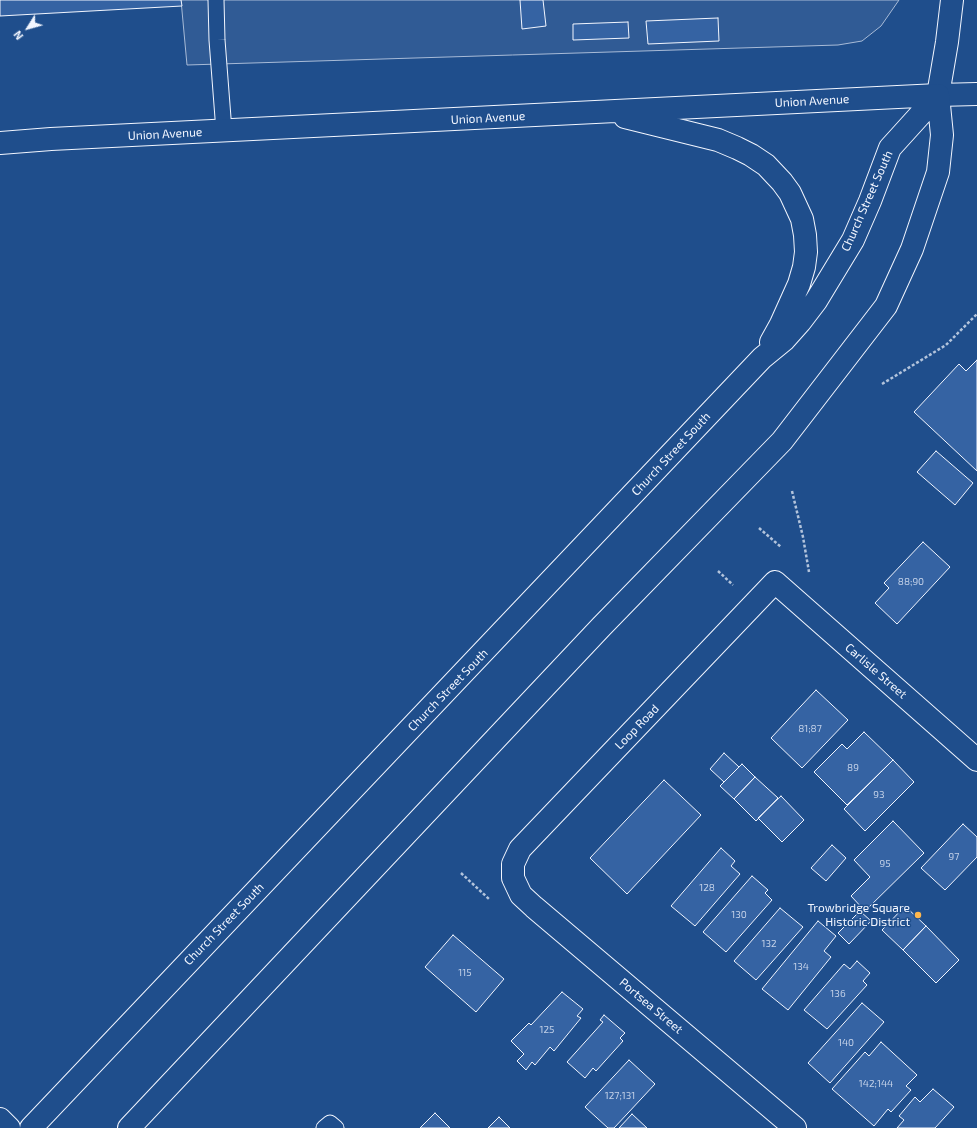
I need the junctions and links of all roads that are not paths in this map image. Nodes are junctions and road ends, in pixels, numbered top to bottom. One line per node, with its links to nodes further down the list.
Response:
1 (216, 0): 6 (lane)
2 (952, 0): 4 (main road)
3 (977, 94): 4 (main road, Union Avenue)
4 (938, 95): 5 (main road, Union Avenue); 8 (main road, Church Street South); 15 (main road)
5 (604, 112): 6 (main road, Union Avenue); 8 (main road)
6 (224, 132): 7 (main road, Union Avenue)
7 (0, 143)
8 (762, 358): 14 (main road, Church Street South)
9 (775, 582): 10 (main road, Carlisle Street); 11 (main road, Loop Road)
10 (977, 760)
11 (513, 878): 18 (main road, Portsea Street)
12 (0, 1119): 13 (main road)
13 (9, 1128)
14 (31, 1128)
15 (129, 1128)
16 (324, 1128): 17 (lane)
17 (336, 1128)
18 (795, 1128)

